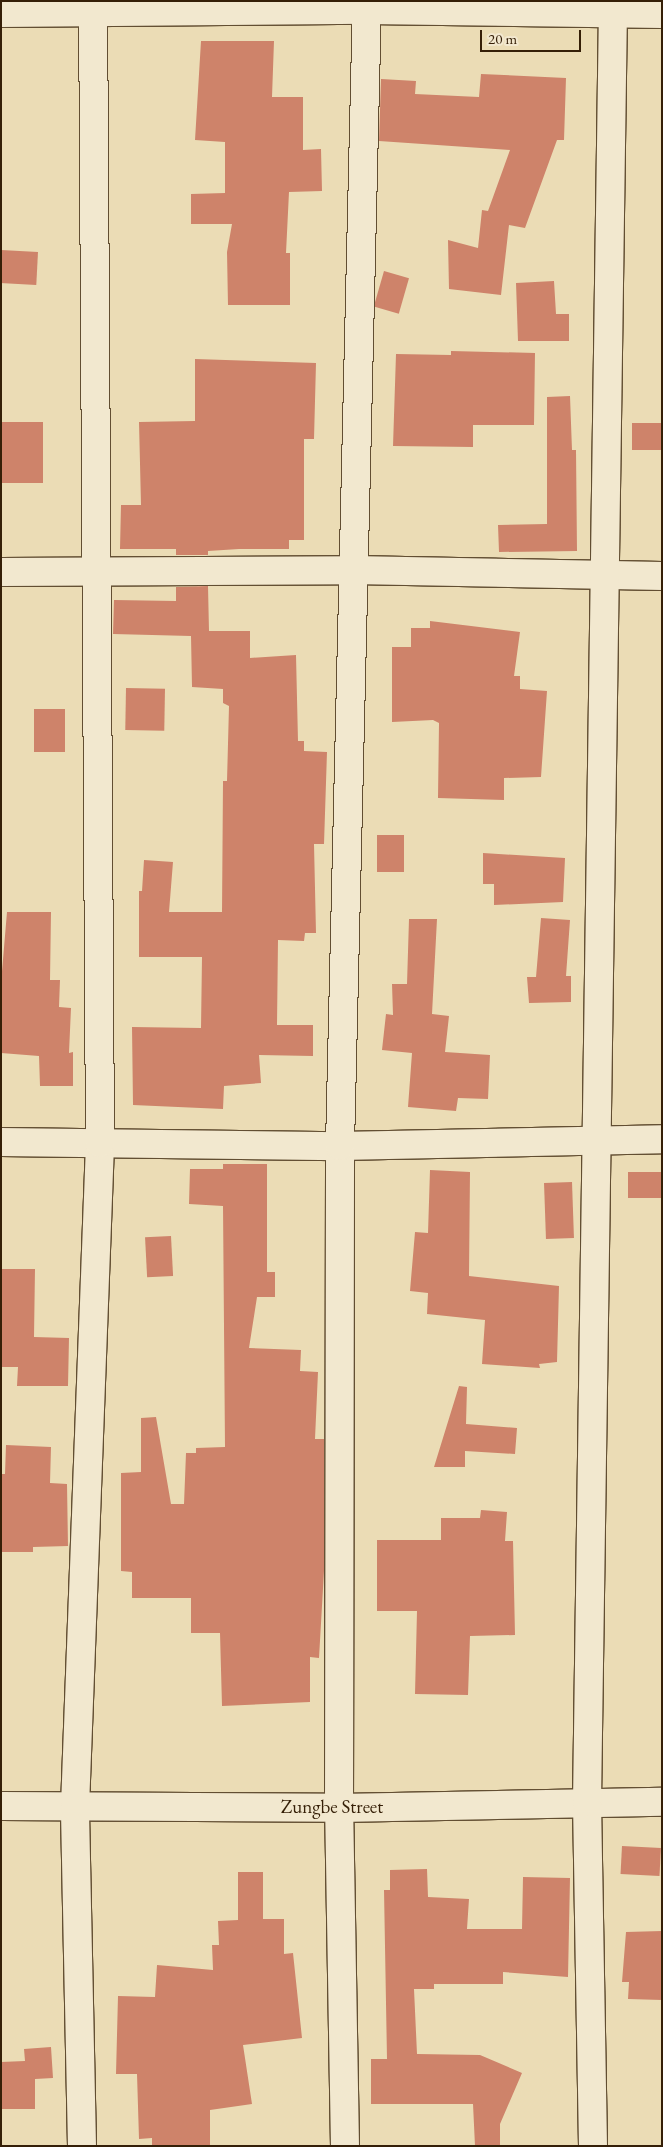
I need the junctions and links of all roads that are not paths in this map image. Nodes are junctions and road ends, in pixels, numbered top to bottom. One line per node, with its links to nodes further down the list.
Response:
1 (367, 6): 2 (street); 3 (street); 6 (street)
2 (93, 7): 4 (street); 8 (street)
3 (613, 7): 5 (street); 9 (street)
4 (1, 13)
5 (662, 14)
6 (354, 570): 8 (street); 9 (street); 15 (street)
7 (1, 572): 8 (street)
8 (96, 572): 14 (street)
9 (606, 575): 10 (street); 12 (street)
10 (662, 576)
11 (662, 1139): 12 (street)
12 (598, 1140): 15 (street); 16 (street)
13 (1, 1142): 14 (street)
14 (100, 1143): 15 (street); 19 (street)
15 (340, 1146): 20 (street)
16 (587, 1802): 17 (street, Zungbe Street); 20 (street, Zungbe Street); 23 (street)
17 (662, 1802)
18 (1, 1806): 19 (street, Zungbe Street)
19 (75, 1807): 20 (street, Zungbe Street); 21 (street)
20 (339, 1808): 22 (street)
21 (82, 2146)
22 (344, 2146)
23 (593, 2146)

